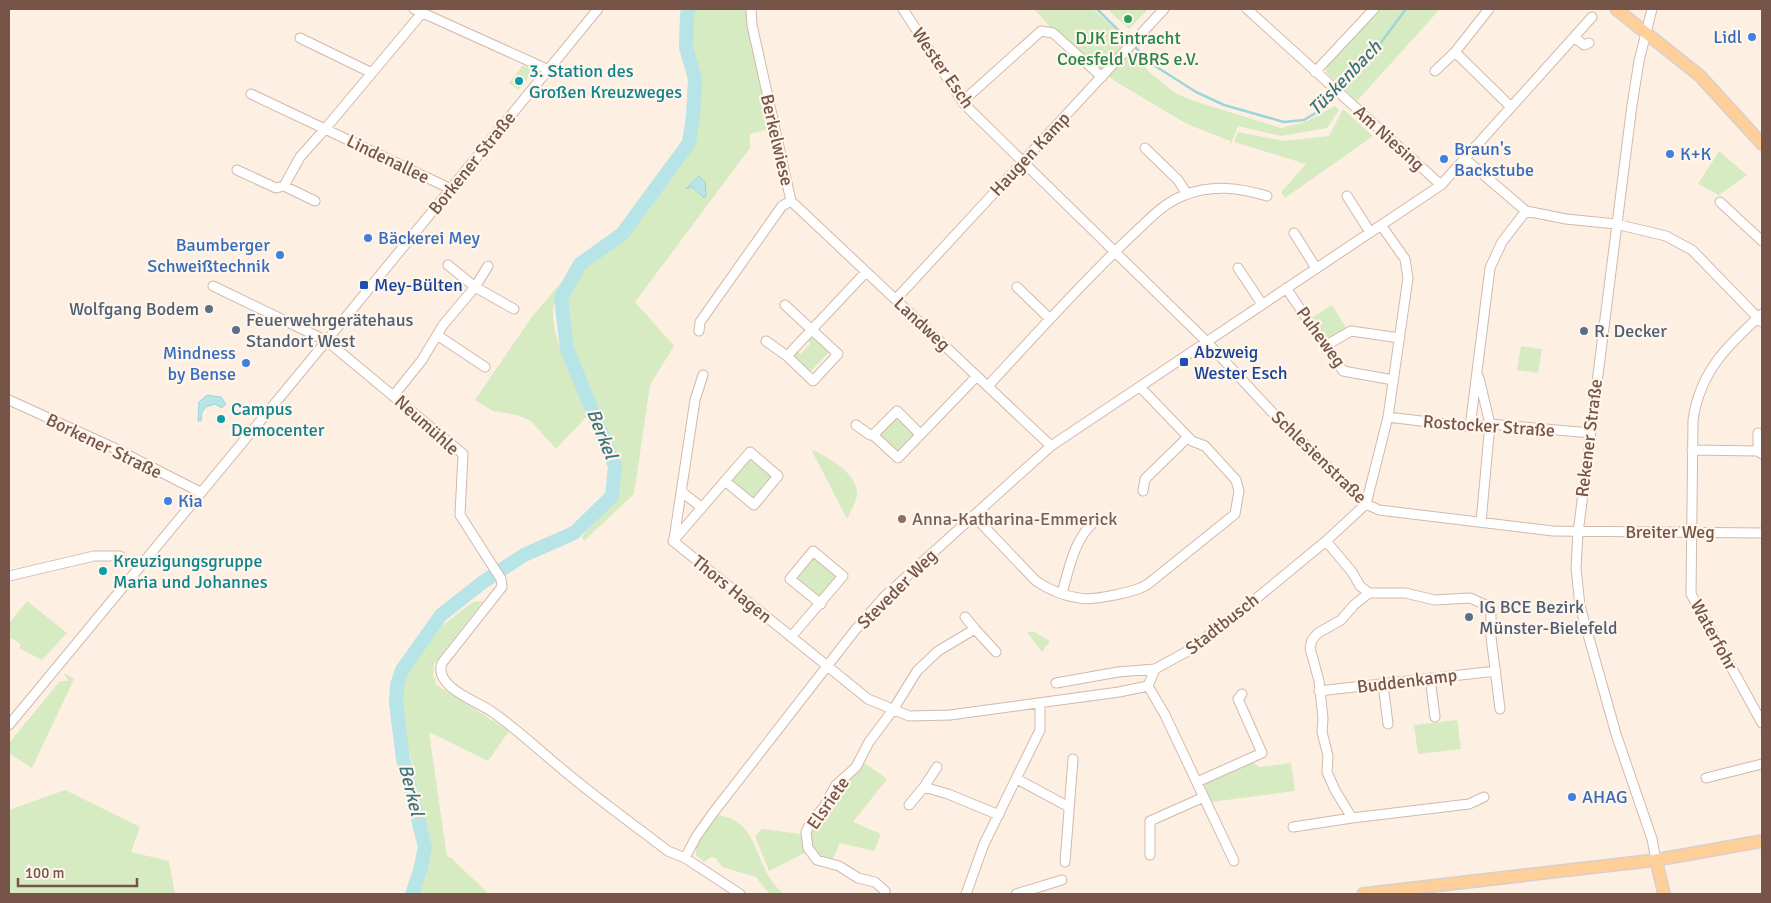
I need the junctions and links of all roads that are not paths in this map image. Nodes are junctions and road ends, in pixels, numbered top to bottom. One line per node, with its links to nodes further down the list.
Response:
1 (598, 9): 17 (street, Borkener Straße)
2 (751, 9): 37 (street, Berkelwiese)
3 (902, 9): 23 (street, Wester Esch)
4 (1164, 9): 21 (street, Haugen Kamp)
5 (1247, 9): 19 (street, Am Niesing)
6 (1374, 9): 19 (street)
7 (1488, 9): 16 (street)
8 (1616, 9): 12 (main road)
9 (1652, 9): 12 (street, Rekener Straße)
10 (418, 11): 17 (street, Lindenallee); 20 (street, Lindenallee)
11 (1592, 17): 13 (street, Steveder Weg)
12 (1646, 32): 26 (main road); 41 (street, Rekener Straße)
13 (1574, 37): 15 (street); 24 (street, Steveder Weg)
14 (300, 38): 20 (street)
15 (1589, 43)
16 (1455, 52): 18 (street); 24 (street)
17 (549, 70): 33 (street, Borkener Straße)
18 (1434, 71)
19 (1315, 72): 31 (street, Am Niesing)
20 (372, 73): 25 (street, Lindenallee)
21 (1102, 77): 23 (street); 29 (street, Haugen Kamp)
22 (251, 94): 25 (street, Lindenallee)
23 (963, 101): 29 (street, Wester Esch)
24 (1511, 107): 28 (street, Steveder Weg)
25 (324, 129): 32 (street, Lindenallee); 33 (street, Lindenallee)
26 (1762, 144)
27 (1145, 148): 34 (street)
28 (1465, 159): 31 (street, Steveder Weg); 40 (street)
29 (1024, 162): 46 (street, Wester Esch); 56 (street, Haugen Kamp)
30 (237, 170): 32 (street)
31 (1441, 184): 42 (street, Steveder Weg)
32 (284, 186): 38 (street)
33 (451, 189): 66 (street, Borkener Straße)
34 (1187, 194): 35 (street); 46 (street)
35 (1268, 196)
36 (1347, 196): 43 (street)
37 (791, 200): 51 (street, Landweg); 63 (street, Berkelwiese)
38 (315, 201)
39 (1720, 202): 45 (street)
40 (1526, 211): 41 (street); 72 (street)
41 (1616, 224): 60 (street); 84 (street, Rekener Straße)
42 (1381, 225): 43 (street, Steveder Weg); 65 (street)
43 (1370, 232): 50 (street, Steveder Weg)
44 (1294, 233): 50 (street)
45 (1762, 241)
46 (1114, 252): 61 (street); 68 (street, Wester Esch)
47 (448, 265): 53 (street)
48 (488, 266): 53 (street)
49 (1238, 268): 57 (street)
50 (1316, 268): 55 (street, Steveder Weg)
51 (866, 272): 56 (street, Landweg); 62 (street)
52 (212, 286): 66 (street)
53 (475, 287): 59 (street); 64 (street)
54 (1017, 287): 61 (street)
55 (1286, 288): 57 (street, Steveder Weg); 69 (street, Puheweg)
56 (896, 299): 74 (street, Landweg)
57 (1262, 304): 68 (street, Steveder Weg)
58 (785, 305): 62 (street)
59 (514, 309)
60 (1761, 318): 90 (street, Waterfohr)
61 (1050, 319): 76 (street)
62 (812, 329): 70 (street); 70 (street)
63 (699, 331)
64 (436, 335): 71 (street); 78 (street)
65 (1400, 338): 69 (street); 75 (street)
66 (327, 341): 78 (street, Neumühle); 94 (street, Borkener Straße)
67 (766, 341): 70 (street)
68 (1206, 342): 77 (street, Steveder Weg); 96 (street, Schlesienstraße)
69 (1325, 346): 75 (street, Puheweg)
70 (787, 356)
71 (485, 367)
72 (1478, 373): 81 (street); 83 (street)
73 (702, 375): 95 (street)
74 (977, 376): 76 (street, Landweg); 86 (street)
75 (1393, 380): 80 (street)
76 (988, 386): 89 (street, Landweg)
77 (1140, 387): 88 (street); 89 (street, Steveder Weg)
78 (394, 395): 147 (street, Neumühle)
79 (9, 400): 94 (street, Borkener Straße)
80 (1388, 417): 83 (street, Rostocker Straße); 96 (street)
81 (1490, 424): 83 (street, Rostocker Straße); 84 (street, Rostocker Straße); 99 (street)
82 (856, 425): 87 (street)
83 (1470, 427)
84 (1590, 433): 102 (street, Rekener Straße)
85 (1758, 433): 91 (street)
86 (920, 434): 87 (street); 87 (street)
87 (873, 435)
88 (1188, 437): 93 (street); 108 (street)
89 (1051, 446): 98 (street, Steveder Weg)
90 (1692, 450): 91 (street); 101 (street, Waterfohr)
91 (1760, 452)
92 (724, 481): 92 (street); 97 (street)
93 (1143, 491)
94 (200, 492): 130 (street, Borkener Straße)
95 (682, 492): 97 (street); 104 (street)
96 (1366, 504): 99 (street, Schlesienstraße); 105 (street, Stadtbusch)
97 (701, 507): 104 (street)
98 (974, 516): 108 (street); 115 (street, Steveder Weg)
99 (1481, 522): 102 (street, Schlesienstraße)
100 (1094, 523): 108 (street)
101 (1692, 531): 102 (street, Breiter Weg); 103 (street, Breiter Weg); 128 (street, Waterfohr)
102 (1578, 532): 148 (street, Rekener Straße)
103 (1762, 533)
104 (674, 541): 113 (street, Thors Hagen)
105 (1326, 541): 109 (street); 116 (street, Stadtbusch)
106 (120, 556): 107 (street)
107 (9, 576)
108 (1062, 593)
109 (1368, 593): 117 (street); 122 (street)
110 (820, 604): 110 (street); 113 (street)
111 (965, 617): 112 (street)
112 (975, 629): 114 (street); 126 (street)
113 (792, 637): 115 (street, Thors Hagen)
114 (996, 652)
115 (827, 666): 126 (street); 147 (street, Steveder Weg)
116 (1155, 669): 119 (street); 121 (street)
117 (1496, 671): 118 (street, Buddenkamp); 125 (street)
118 (1430, 678): 120 (street, Buddenkamp); 127 (street)
119 (1056, 683)
120 (1383, 684): 122 (street, Buddenkamp); 129 (street)
121 (1148, 686): 124 (street); 136 (street)
122 (1319, 691): 143 (street)
123 (1242, 694): 136 (street)
124 (1040, 703): 126 (street); 135 (street)
125 (1500, 709)
126 (893, 710): 152 (street, Elsriete)
127 (1436, 717)
128 (1762, 723)
129 (1388, 724)
130 (9, 725)
131 (1073, 759): 141 (street)
132 (1762, 764): 134 (street)
133 (937, 768): 137 (street)
134 (1706, 778)
135 (1016, 779): 141 (street); 142 (street)
136 (1197, 782): 139 (street)
137 (924, 787): 140 (street); 142 (street)
138 (1484, 796): 143 (street)
139 (1204, 797): 146 (street); 149 (street)
140 (909, 805)
141 (1069, 807): 150 (street)
142 (999, 815): 154 (street)
143 (1352, 818): 144 (street)
144 (1293, 827)
145 (1762, 841): 148 (main road)
146 (1150, 855)
147 (685, 858): 153 (street)
148 (1656, 860): 156 (main road); 157 (main road)
149 (1234, 861)
150 (1065, 862)
151 (1062, 880): 155 (street)
152 (885, 891)
153 (740, 894)
154 (966, 894)
155 (1016, 894)
156 (1363, 894)
157 (1664, 894)

